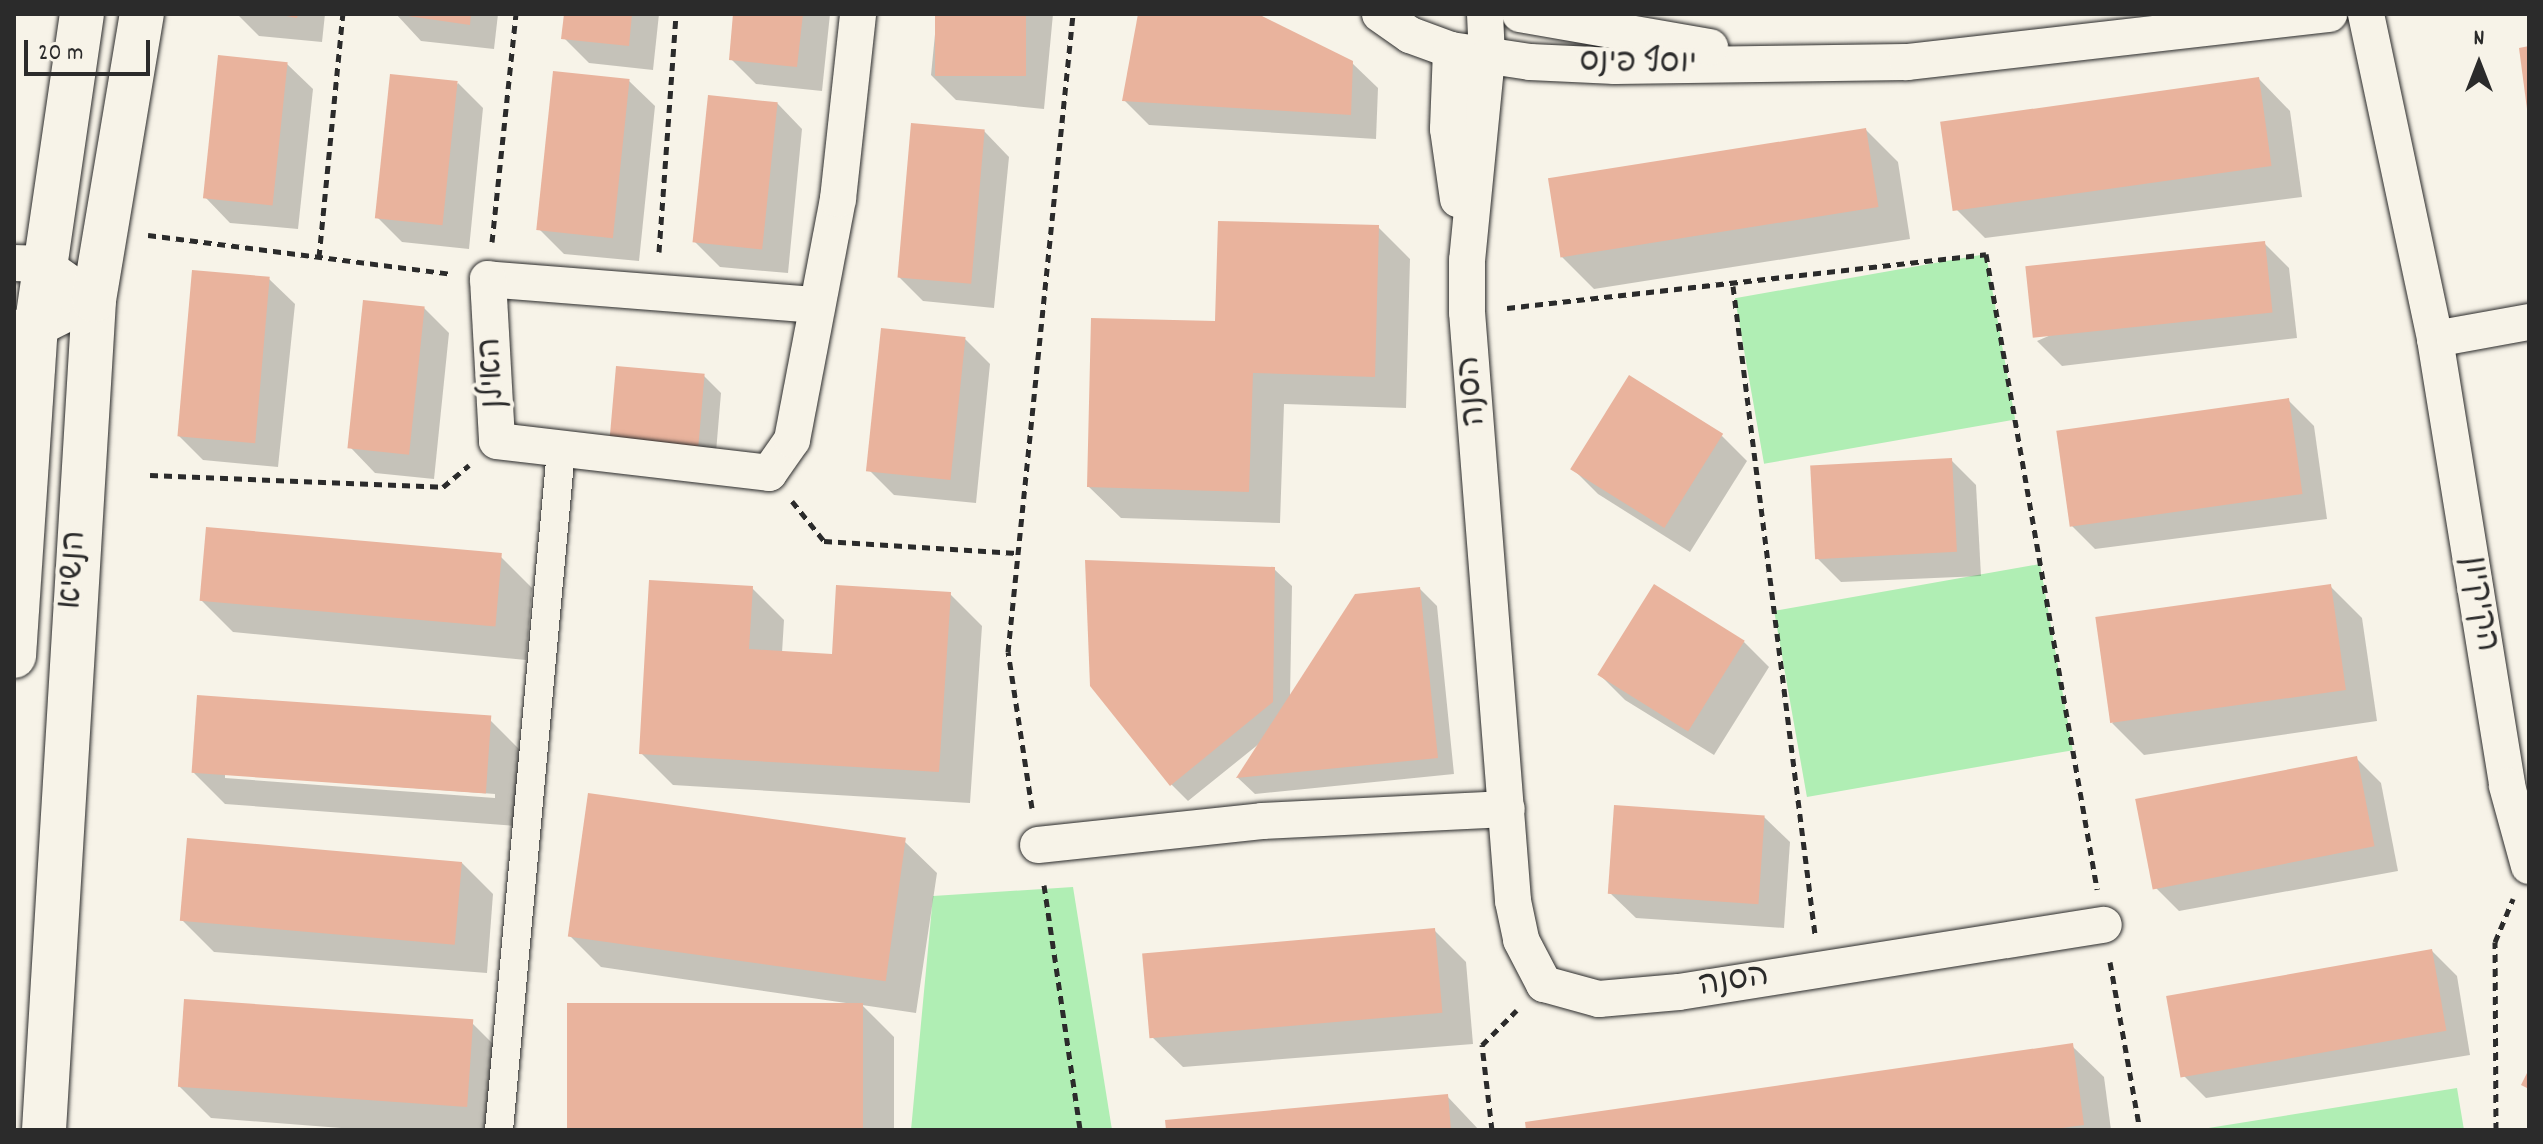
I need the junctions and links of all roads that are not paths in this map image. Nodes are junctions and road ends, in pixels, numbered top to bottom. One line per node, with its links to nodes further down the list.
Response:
1 (82, 14): 13 (street, הנשיא)
2 (142, 14): 14 (street, הנשיא)
3 (858, 14): 15 (street)
4 (1380, 14): 9 (street, יוסף פינס)
5 (1485, 14): 10 (street, הסנה)
6 (1520, 14): 11 (street, יוסף פינס)
7 (2329, 14): 11 (street, יוסף פינס)
8 (2366, 14): 18 (street, הקיקיון)
9 (1451, 50): 10 (street, יוסף פינס); 12 (street, הסנה)
10 (1487, 57): 11 (street, יוסף פינס); 12 (street, הסנה)
11 (1907, 62)
12 (1467, 260): 21 (street, הסנה)
13 (28, 263): 14 (street); 17 (street, הנשיא)
14 (94, 300): 17 (street); 25 (street, הנשיא)
15 (815, 305): 19 (street, האילן); 19 (street, האילן)
16 (2529, 322): 18 (street)
17 (25, 328): 20 (street, הנשיא)
18 (2435, 339): 23 (street, הקיקיון)
19 (561, 450): 26 (street)
20 (14, 656)
21 (1507, 809): 22 (street); 24 (street, הסנה)
22 (1038, 845)
23 (2528, 866)
24 (2104, 925)
25 (44, 1130)
26 (499, 1130)

